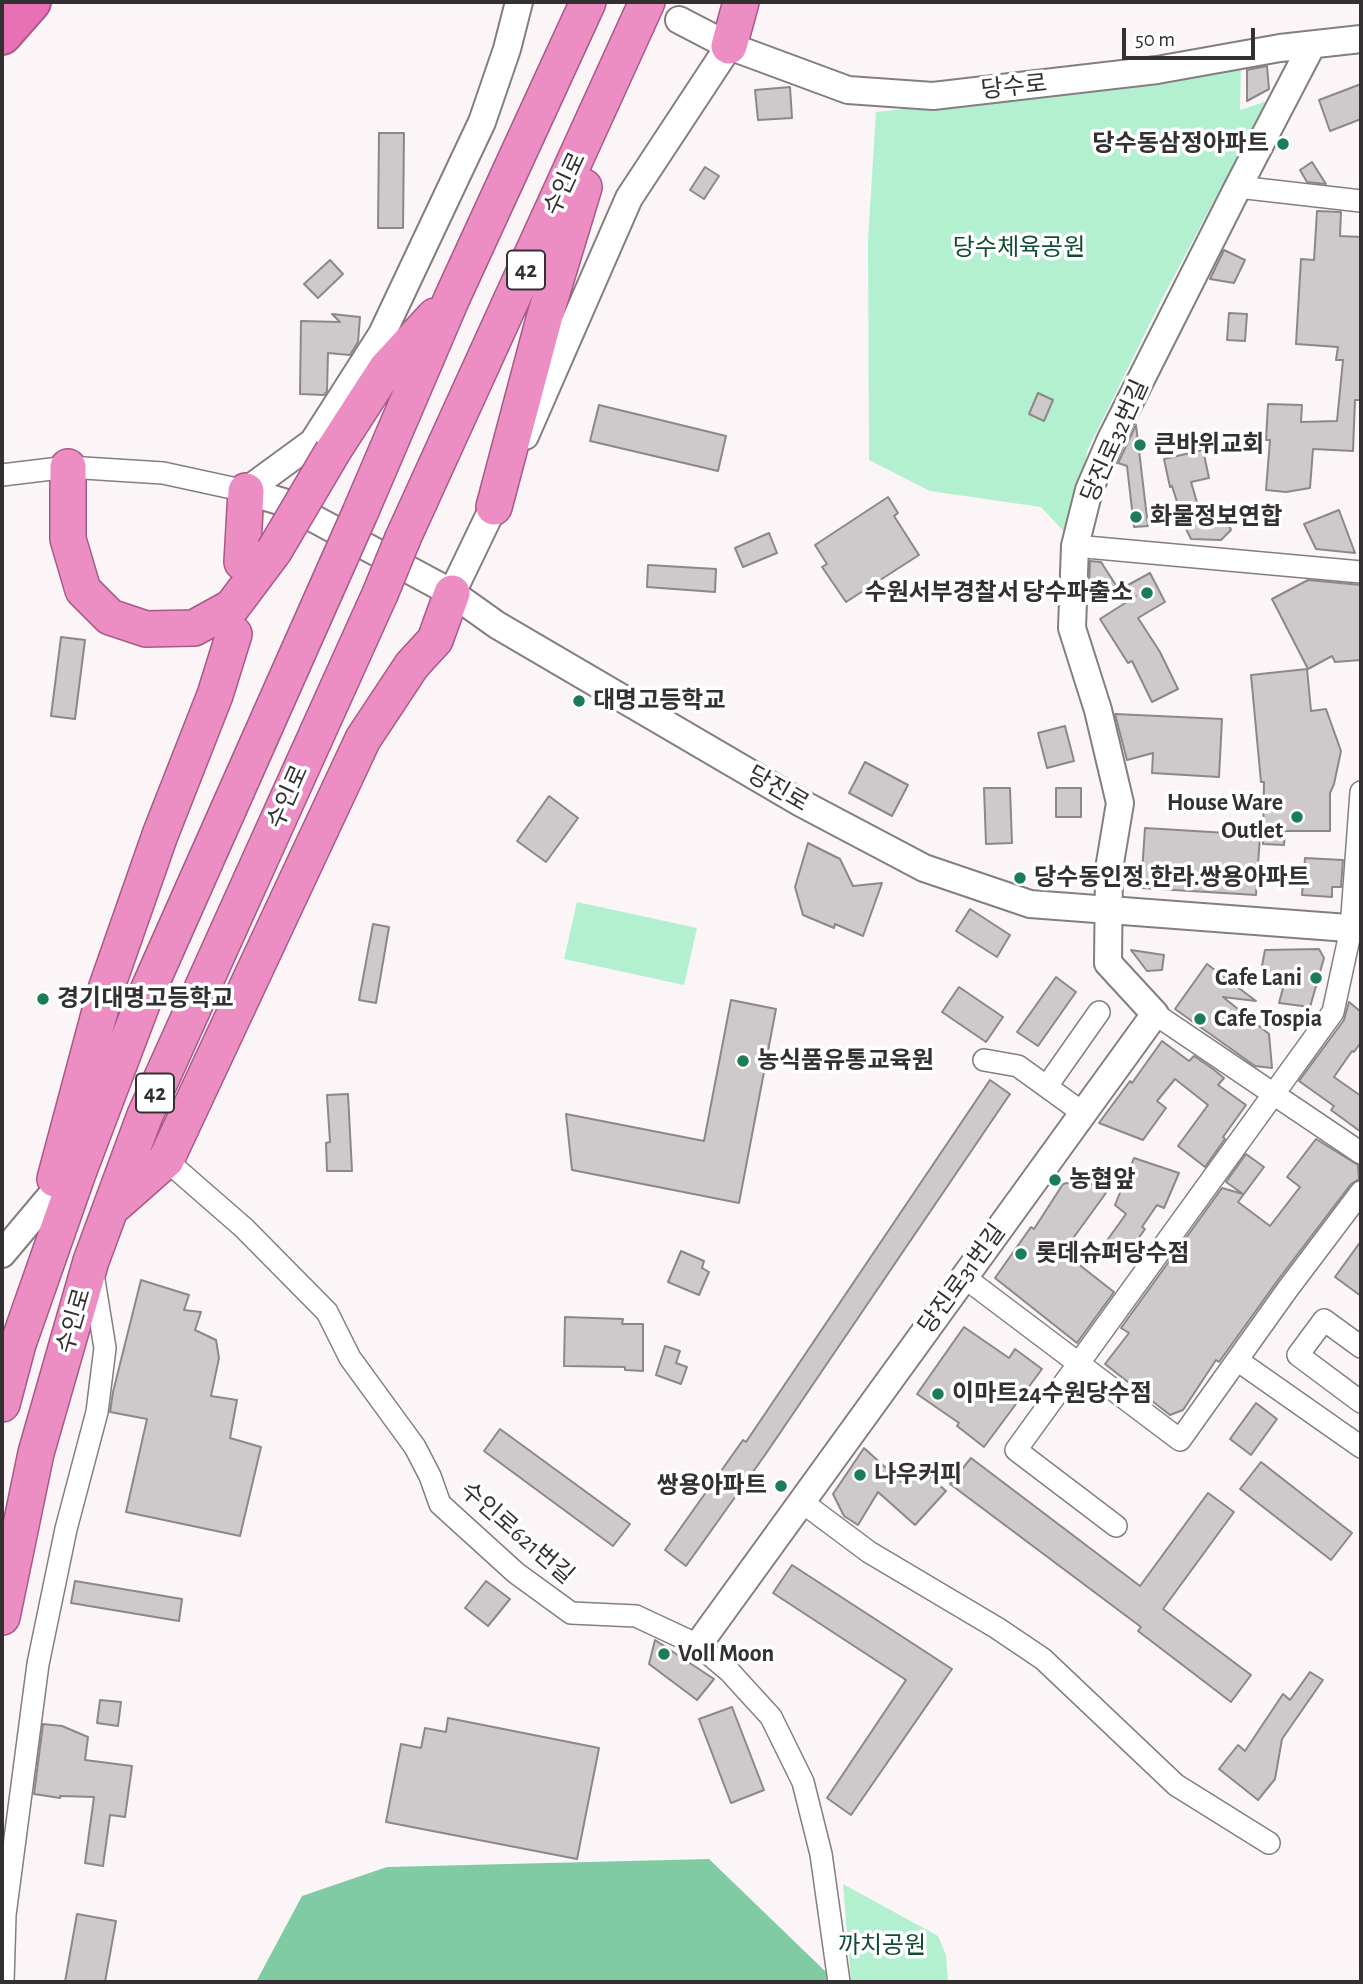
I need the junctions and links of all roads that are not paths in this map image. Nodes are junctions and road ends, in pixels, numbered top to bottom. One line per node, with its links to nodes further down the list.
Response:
1 (30, 2): 7 (highway)
2 (519, 2): 17 (street)
3 (588, 2): 14 (highway, 수인로 / 42)
4 (647, 2): 11 (highway, 수인로 / 42)
5 (741, 2): 10 (highway)
6 (679, 20): 10 (street, 당수로)
7 (2, 35)
8 (1361, 39): 9 (street, 당수로)
9 (1312, 45): 10 (street, 당수로); 12 (street, 당진로32번길)
10 (729, 46): 18 (street)
11 (624, 55): 18 (highway); 37 (highway, 수인로 / 42, bridge)
12 (1238, 187): 13 (street); 19 (street, 당진로32번길)
13 (1361, 201)
14 (452, 298): 15 (highway, bridge); 41 (highway, 수인로 / 42, bridge)
15 (68, 467): 16 (street); 17 (street)
16 (2, 475)
17 (246, 491): 20 (highway); 22 (street, 당진로)
18 (494, 507): 22 (street)
19 (1074, 546): 21 (street); 25 (street, 당진로32번길)
20 (242, 562)
21 (1361, 572)
22 (452, 593): 25 (street, 당진로); 34 (highway)
23 (234, 634): 36 (highway)
24 (1361, 792): 26 (street)
25 (1110, 910): 26 (street, 당진로); 28 (street)
26 (1356, 929): 31 (street)
27 (1098, 1012): 30 (street)
28 (1155, 1014): 31 (street); 32 (street, 당진로31번길)
29 (984, 1060): 30 (street)
30 (1046, 1086): 32 (street)
31 (1273, 1095): 33 (street); 44 (street)
32 (1083, 1113): 40 (street, 당진로31번길)
33 (1361, 1153)
34 (166, 1160): 37 (highway); 51 (street, 수인로621번길)
35 (1361, 1192): 43 (street)
36 (49, 1198): 38 (street); 41 (highway)
37 (112, 1207): 39 (highway, 수인로 / 42)
38 (2, 1254)
39 (91, 1261): 50 (highway, 수인로 / 42); 53 (street)
40 (964, 1277): 44 (street); 48 (street, 당진로31번길)
41 (18, 1344): 46 (highway, 수인로 / 42)
42 (1361, 1347): 45 (street)
43 (1237, 1360): 44 (street); 47 (street)
44 (1080, 1364): 49 (street)
45 (1361, 1402)
46 (2, 1404)
47 (1361, 1447)
48 (802, 1502): 51 (street, 당진로31번길); 52 (street)
49 (1116, 1526)
50 (2, 1617)
51 (698, 1645): 54 (street, 수인로621번길)
52 (1269, 1843)
53 (4, 1982)
54 (839, 1982)

